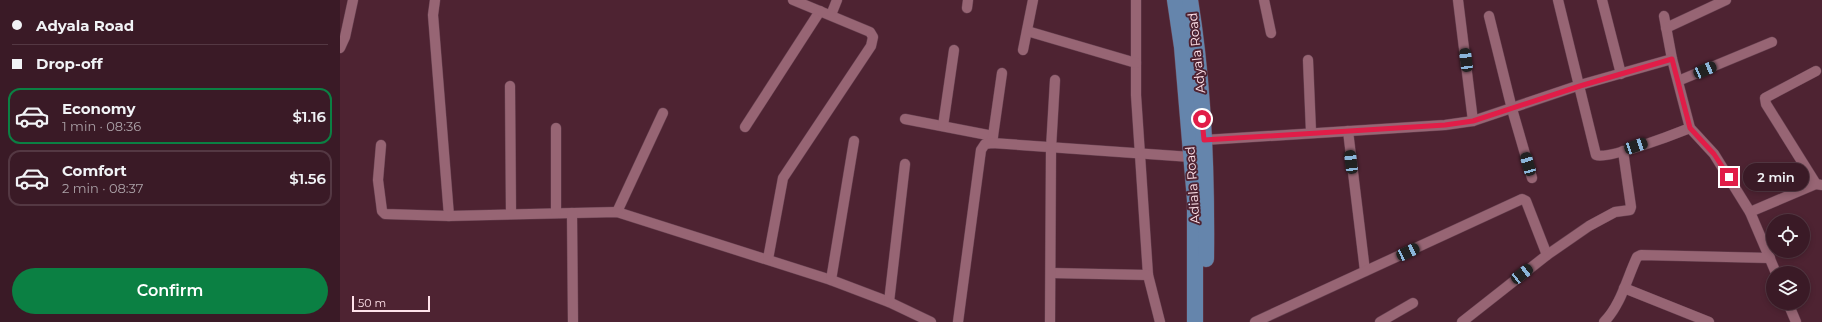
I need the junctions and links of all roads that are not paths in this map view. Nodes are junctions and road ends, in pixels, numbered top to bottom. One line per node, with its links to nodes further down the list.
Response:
1 (353, 0): 22 (street)
2 (435, 0): 61 (street)
3 (794, 0): 14 (street)
4 (837, 0): 15 (street)
5 (1033, 0): 19 (street)
6 (1136, 0): 27 (street)
7 (1175, 0): 52 (main road, Adiala Road)
8 (1190, 0): 46 (main road, Adyala Road)
9 (1264, 0): 20 (street)
10 (1458, 0): 38 (street)
11 (1558, 0): 34 (street)
12 (1602, 0): 30 (street)
13 (1726, 0): 18 (street)
14 (820, 11): 15 (street); 40 (street)
15 (831, 15): 66 (street)
16 (1489, 16): 35 (street)
17 (1664, 16): 18 (street)
18 (1666, 28): 25 (street)
19 (1027, 31): 24 (street); 27 (street)
20 (1271, 33)
21 (1772, 42): 32 (street)
22 (340, 48)
23 (954, 50): 39 (street)
24 (1023, 50)
25 (1672, 59): 30 (street); 32 (street)
26 (1308, 60): 44 (street)
27 (1136, 63): 51 (street)
28 (1816, 72): 55 (street)
29 (1002, 73): 45 (street)
30 (1621, 74): 34 (street)
31 (1055, 80): 49 (street)
32 (1678, 81): 42 (street)
33 (510, 86): 60 (street)
34 (1580, 86): 35 (street); 50 (street)
35 (1512, 108): 38 (street); 54 (street)
36 (663, 113): 56 (street)
37 (905, 119): 39 (street)
38 (1473, 121): 43 (street)
39 (943, 126): 45 (street)
40 (745, 127)
41 (556, 128): 58 (street)
42 (1690, 128): 50 (street); 57 (street)
43 (1348, 131): 44 (street); 68 (street)
44 (1311, 132): 46 (street)
45 (992, 140): 49 (street); 78 (street)
46 (1204, 140): 82 (main road, Adyala Road)
47 (854, 141): 71 (street)
48 (381, 145): 61 (street)
49 (1051, 148): 51 (street); 69 (street)
50 (1623, 151): 63 (street)
51 (1140, 153): 52 (street); 70 (street)
52 (1191, 157): 81 (main road, Adiala Road)
53 (904, 164): 73 (street)
54 (1532, 178)
55 (1819, 184): 57 (street)
56 (618, 212): 59 (street); 66 (street)
57 (1750, 212): 62 (street)
58 (556, 213): 59 (street); 60 (street)
59 (572, 213): 76 (street)
60 (511, 214): 61 (street)
61 (449, 216)
62 (1766, 249)
63 (1547, 255): 68 (street); 85 (street)
64 (1766, 258): 72 (street)
65 (1770, 258): 67 (street)
66 (768, 259): 71 (street)
67 (1773, 266)
68 (1365, 271): 83 (street)
69 (1050, 273): 70 (street); 79 (street)
70 (1148, 275): 80 (street)
71 (831, 280): 73 (street)
72 (1624, 288): 86 (street); 87 (street)
73 (889, 302): 77 (street)
74 (1413, 303): 84 (street)
75 (1791, 310): 88 (street)
76 (573, 322)
77 (931, 322)
78 (958, 322)
79 (1050, 322)
80 (1160, 322)
81 (1195, 322)
82 (1206, 322)
83 (1255, 322)
84 (1380, 322)
85 (1462, 322)
86 (1604, 322)
87 (1709, 322)
88 (1796, 322)

